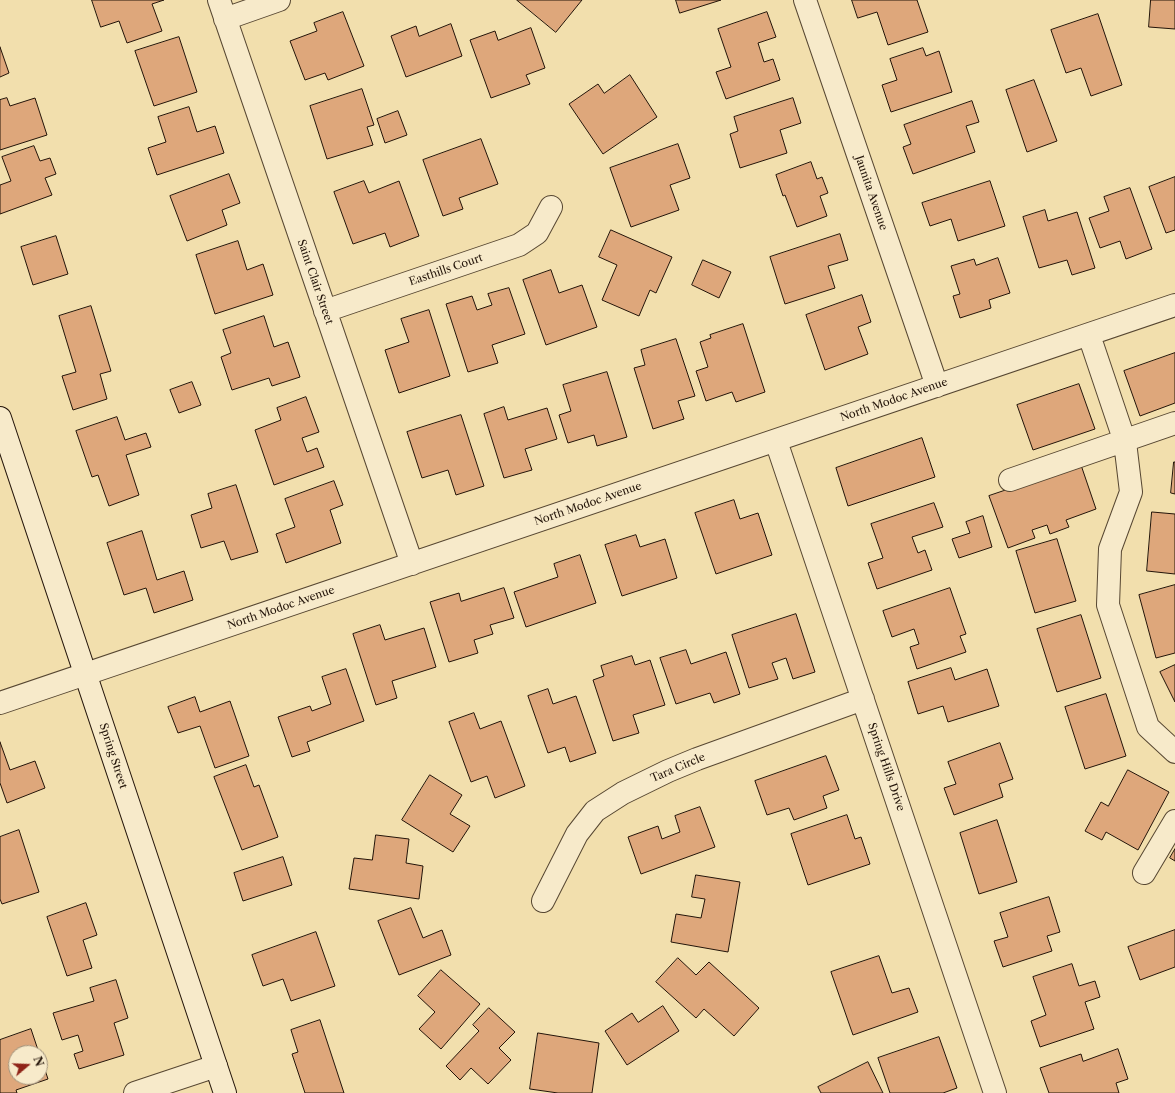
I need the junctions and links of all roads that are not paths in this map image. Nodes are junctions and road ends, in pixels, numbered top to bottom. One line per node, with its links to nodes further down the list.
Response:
1 (279, 0): 3 (street)
2 (805, 0): 8 (street, Jaunita Avenue)
3 (222, 9): 6 (street, Saint Clair Street)
4 (551, 207): 6 (street, Easthills Court)
5 (1175, 305): 7 (street, North Modoc Avenue)
6 (326, 311): 14 (street, Saint Clair Street)
7 (1089, 335): 8 (street, North Modoc Avenue); 12 (street)
8 (936, 386): 11 (street, North Modoc Avenue)
9 (0, 418): 15 (street, Spring Street)
10 (1175, 423): 12 (street)
11 (776, 441): 14 (street, North Modoc Avenue); 16 (street, Spring Hills Drive)
12 (1124, 442): 13 (street); 18 (street)
13 (1010, 480)
14 (412, 564): 15 (street, North Modoc Avenue)
15 (86, 674): 17 (street, North Modoc Avenue); 22 (street, Spring Street)
16 (863, 700): 21 (street, Tara Circle); 25 (street, Spring Hills Drive)
17 (0, 703)
18 (1175, 752)
19 (1175, 821): 20 (street)
20 (1144, 873)
21 (543, 901)
22 (216, 1066): 23 (street); 24 (street, Spring Street)
23 (135, 1093)
24 (225, 1093)
25 (995, 1093)

